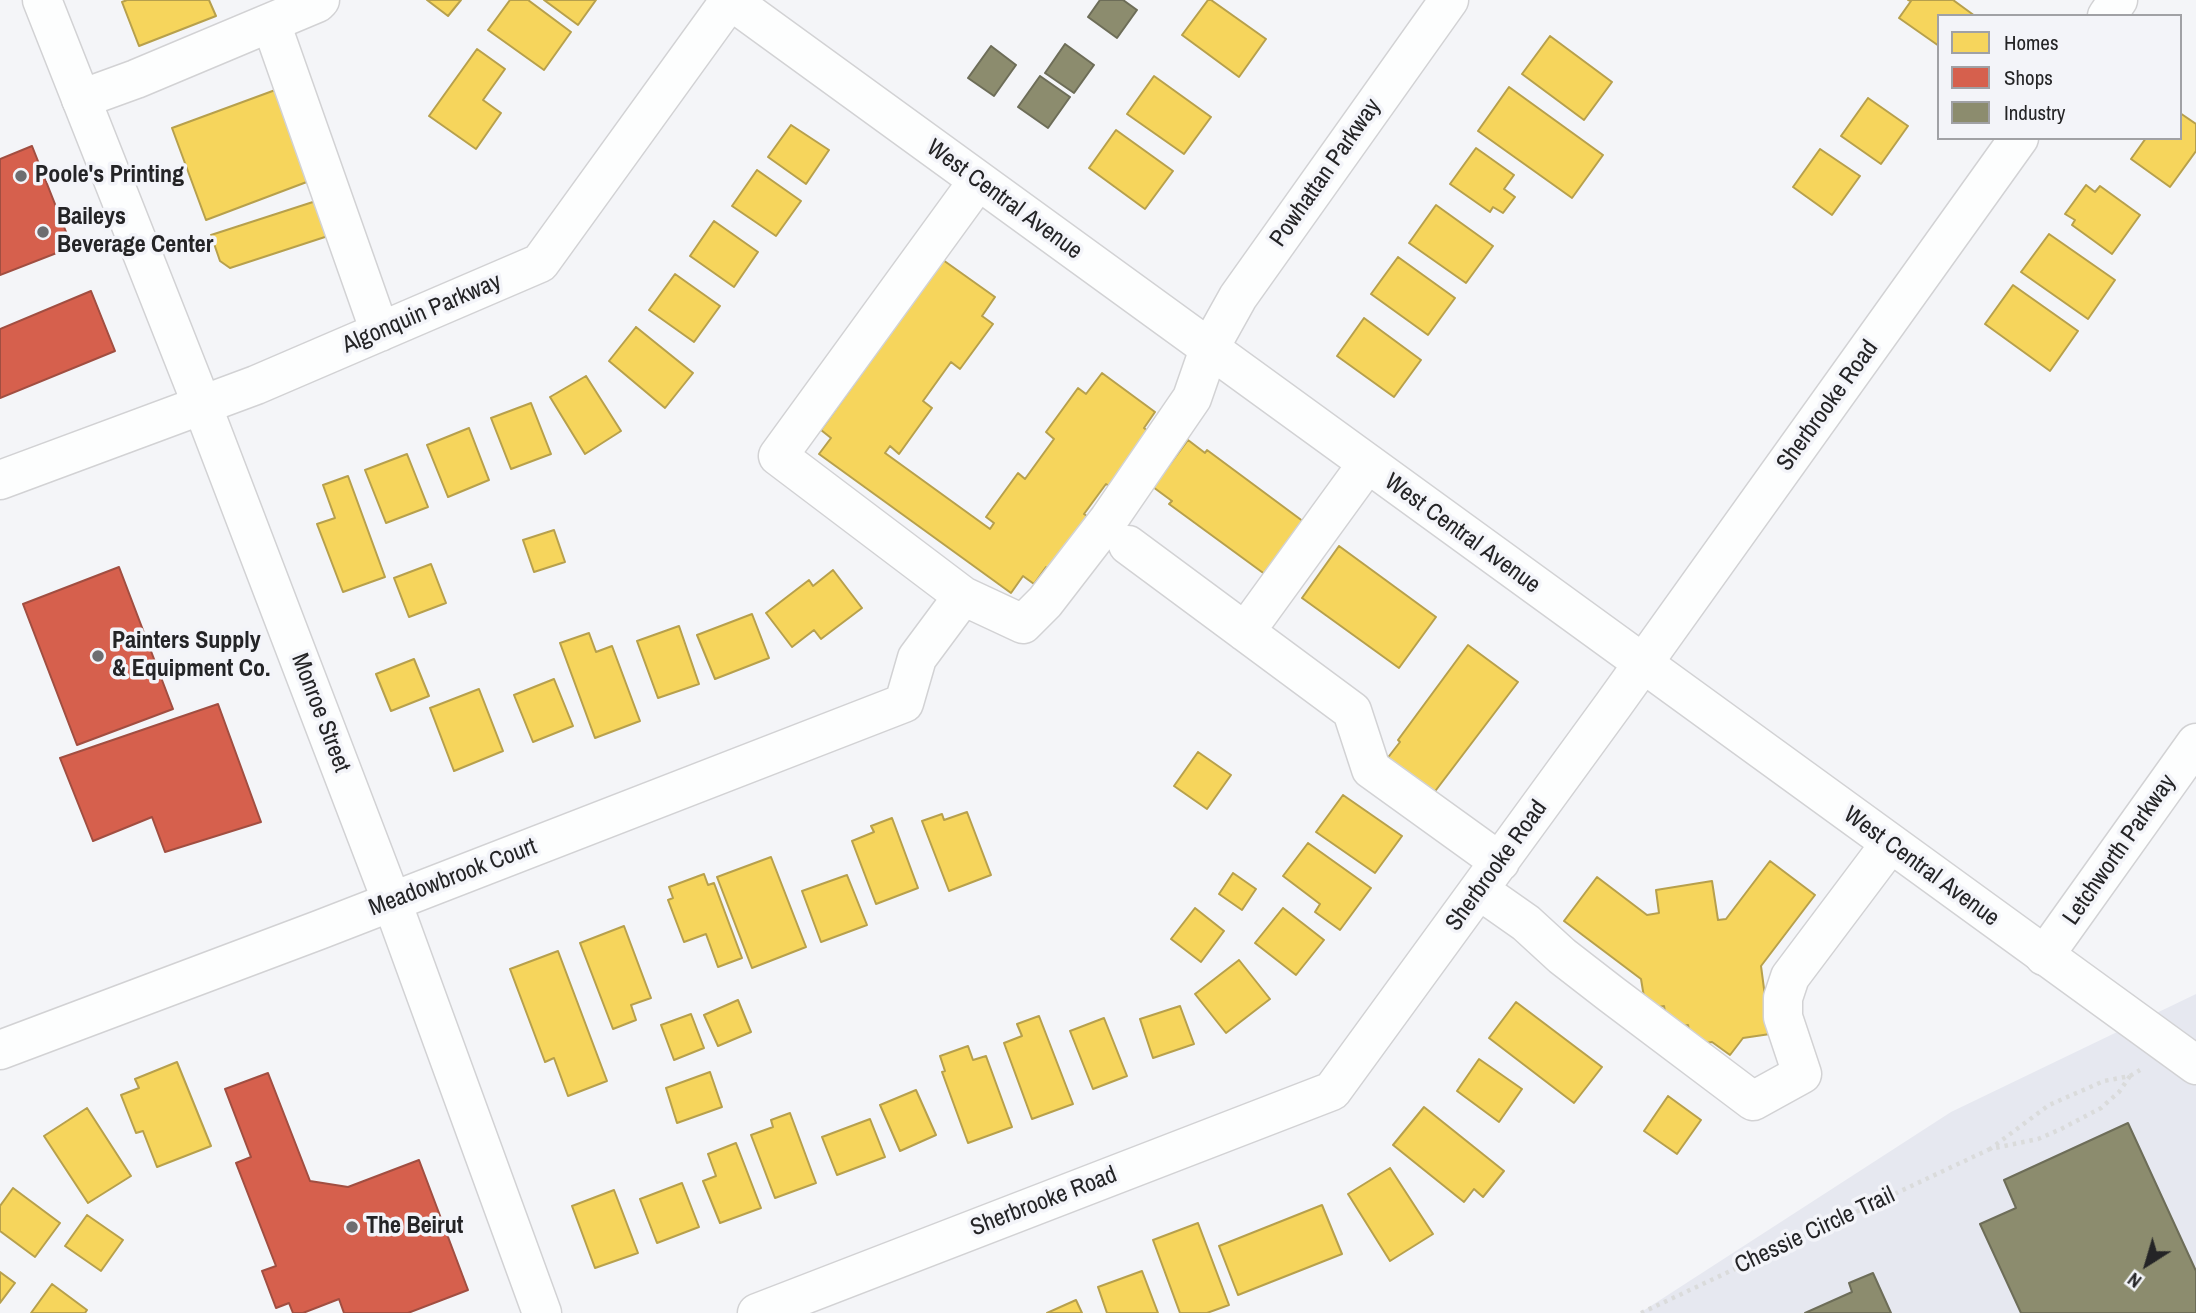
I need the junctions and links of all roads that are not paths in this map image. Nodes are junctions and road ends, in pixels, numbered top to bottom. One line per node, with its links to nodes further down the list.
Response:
1 (42, 0): 6 (street, Monroe Street)
2 (320, 0): 5 (street)
3 (730, 0): 8 (street, West Central Avenue); 9 (street, Algonquin Parkway)
4 (1449, 0): 10 (street, Powhattan Parkway)
5 (271, 23): 6 (street); 9 (street)
6 (81, 100): 11 (street, Monroe Street)
7 (2019, 140): 17 (street, Sherbrooke Road)
8 (978, 181): 10 (street, West Central Avenue); 15 (street)
9 (380, 332): 11 (street, Algonquin Parkway)
10 (1209, 349): 12 (street, West Central Avenue); 15 (street, Powhattan Parkway)
11 (202, 405): 13 (street, Algonquin Parkway); 21 (street, Monroe Street)
12 (1367, 464): 16 (street); 17 (street, West Central Avenue)
13 (0, 480)
14 (1128, 544): 16 (street)
15 (963, 596): 21 (street, Meadowbrook Court)
16 (1245, 632): 20 (street)
17 (1641, 664): 19 (street, West Central Avenue); 20 (street, Sherbrooke Road)
18 (2196, 743): 22 (street, Letchworth Parkway)
19 (1890, 844): 20 (street); 22 (street, West Central Avenue)
20 (1490, 876): 26 (street, Sherbrooke Road)
21 (391, 902): 23 (street, Meadowbrook Court); 25 (street, Monroe Street)
22 (2044, 956): 24 (street, West Central Avenue)
23 (0, 1050)
24 (2196, 1065)
25 (542, 1313)
26 (757, 1313)

